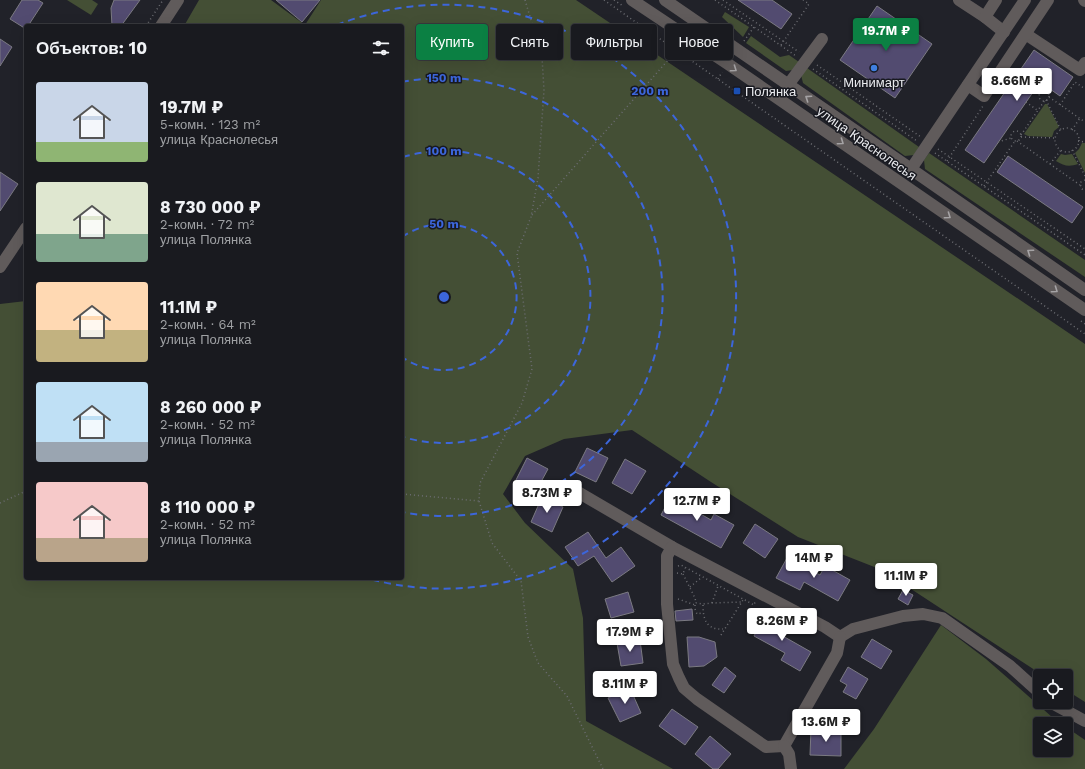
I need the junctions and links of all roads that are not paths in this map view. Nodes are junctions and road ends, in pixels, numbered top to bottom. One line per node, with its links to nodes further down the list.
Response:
1 (178, 0): 9 (street)
2 (632, 0): 20 (street, улица Краснолесья, one-way to 20)
3 (665, 0): 14 (street, улица Краснолесья)
4 (959, 0): 8 (street)
5 (996, 0): 8 (street)
6 (1026, 0): 10 (street)
7 (1048, 0): 15 (street)
8 (984, 17): 10 (street)
9 (162, 24)
10 (1004, 32): 15 (street)
11 (1030, 37): 13 (street)
12 (822, 38): 14 (street)
13 (1085, 63)
14 (788, 85): 16 (street, улица Краснолесья, one-way to 14)
15 (968, 86): 16 (street)
16 (911, 169): 19 (street, улица Краснолесья, one-way to 16)
17 (24, 231): 18 (street)
18 (0, 266)
19 (1085, 290)
20 (1085, 310)
21 (563, 488): 22 (street)
22 (672, 547): 23 (street); 27 (street)
23 (840, 636): 24 (street); 27 (street)
24 (1033, 687)
25 (1063, 709): 26 (street)
26 (1085, 721)
27 (784, 746): 28 (street)
28 (791, 769)

